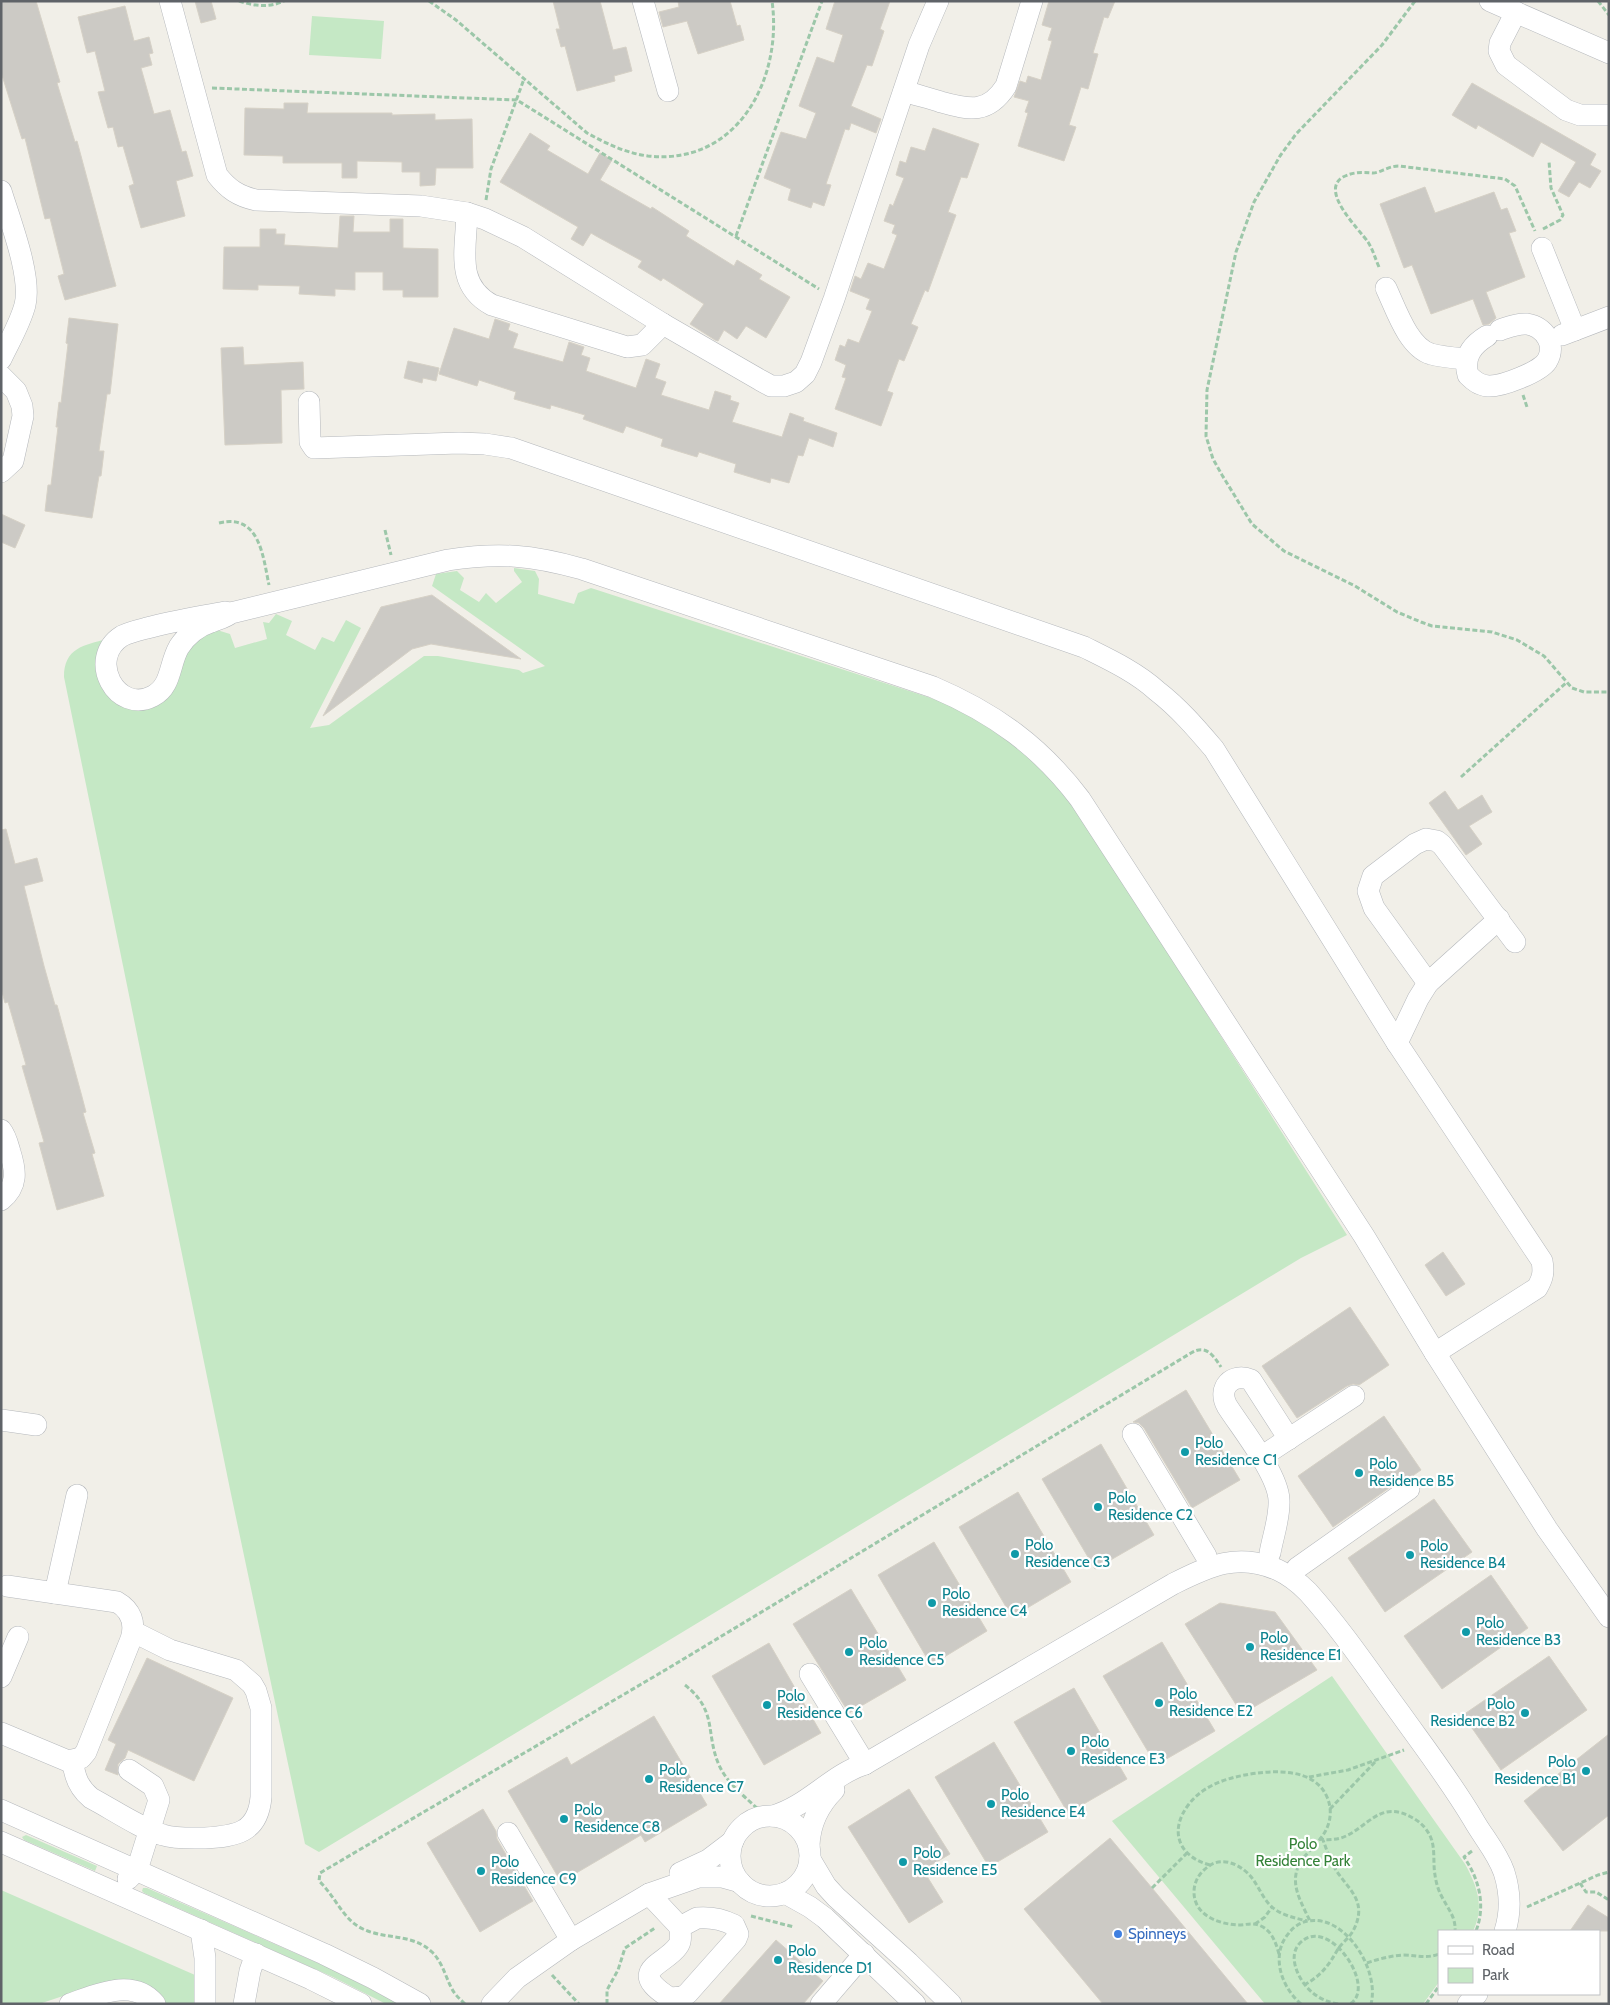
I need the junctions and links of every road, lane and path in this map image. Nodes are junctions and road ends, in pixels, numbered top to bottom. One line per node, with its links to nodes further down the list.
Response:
1 (170, 1): 17 (street)
2 (239, 1): 3 (path)
3 (284, 1)
4 (429, 1): 16 (path)
5 (643, 1): 18 (street)
6 (772, 1): 16 (path)
7 (822, 1): 25 (path)
8 (938, 1): 19 (street)
9 (1032, 1): 19 (street)
10 (1415, 1): 44 (path)
11 (1490, 1): 13 (street)
12 (1598, 1): 14 (path)
13 (1516, 12): 15 (street); 21 (street)
14 (1609, 15)
15 (1609, 52)
16 (524, 79): 20 (path)
17 (194, 88): 20 (path); 24 (street)
18 (668, 91)
19 (904, 91): 29 (street)
20 (517, 100): 24 (path); 25 (path)
21 (1609, 115)
22 (1549, 161): 27 (path)
23 (1, 191): 34 (street)
24 (476, 216): 31 (street); 31 (street)
25 (736, 236): 29 (path)
26 (1542, 248): 32 (street)
27 (1378, 267)
28 (1386, 288): 35 (street)
29 (834, 299): 31 (street)
30 (1609, 317): 32 (street)
31 (663, 324)
32 (1575, 330): 33 (street)
33 (1550, 340): 35 (street); 35 (street)
34 (1, 359)
35 (1466, 359)
36 (1, 376): 38 (street)
37 (309, 402): 50 (street)
38 (1, 472)
39 (220, 523): 42 (path)
40 (385, 530): 41 (path)
41 (395, 573): 42 (street); 55 (street)
42 (272, 602): 43 (street)
43 (231, 612): 43 (street)
44 (1566, 683): 45 (path); 46 (path)
45 (1609, 692)
46 (1461, 777)
47 (1499, 919): 48 (street); 49 (street); 49 (street)
48 (1515, 942)
49 (1428, 983): 50 (street)
50 (1398, 1043): 55 (street)
51 (1, 1130): 54 (street)
52 (1, 1152): 53 (street)
53 (1, 1160)
54 (1, 1200)
55 (1435, 1353): 71 (street)
56 (1222, 1368): 134 (path)
57 (1354, 1396): 61 (street)
58 (1, 1420): 59 (street)
59 (36, 1425)
60 (1133, 1434): 66 (street)
61 (1289, 1438): 62 (street); 62 (street)
62 (1261, 1457): 65 (street)
63 (1409, 1489): 67 (street)
64 (76, 1495): 69 (street)
65 (1270, 1553): 66 (street); 67 (street)
66 (1206, 1556): 70 (street)
67 (1296, 1568): 72 (street)
68 (7, 1586): 69 (street)
69 (55, 1593): 73 (street)
70 (1135, 1605): 72 (street); 82 (street)
71 (1609, 1618)
72 (1340, 1629): 79 (street)
73 (134, 1632): 80 (street); 89 (street)
74 (18, 1637): 75 (street)
75 (4, 1664)
76 (810, 1674): 82 (street)
77 (685, 1685): 88 (path)
78 (1, 1733): 80 (street)
79 (1418, 1739): 81 (path); 85 (street)
80 (73, 1761): 89 (street)
81 (1376, 1761): 84 (path); 86 (path)
82 (865, 1764): 88 (street); 95 (street)
83 (129, 1770): 89 (street)
84 (1308, 1777): 86 (path); 96 (path)
85 (1465, 1805): 92 (street); 108 (street)
86 (1330, 1809): 91 (path)
87 (1, 1810): 98 (street)
88 (769, 1816): 94 (street); 95 (street)
89 (150, 1830): 98 (street)
90 (508, 1834): 118 (street)
91 (1321, 1839): 109 (path); 113 (path); 117 (path)
92 (1486, 1840): 114 (path); 115 (street)
93 (1, 1842): 105 (street)
94 (733, 1842): 100 (street); 104 (street)
95 (809, 1852): 103 (street); 140 (street)
96 (1187, 1854): 97 (path); 102 (path)
97 (1210, 1865): 107 (path); 110 (path)
98 (136, 1870): 105 (street); 133 (street)
99 (1609, 1872): 101 (path)
100 (740, 1882): 103 (street); 104 (street)
101 (1580, 1883): 106 (path); 108 (path)
102 (1152, 1888)
103 (785, 1893): 121 (street)
104 (649, 1894): 111 (street); 118 (street)
105 (126, 1896): 112 (street)
106 (1609, 1900)
107 (1272, 1907): 109 (path); 110 (path)
108 (1523, 1909): 116 (street)
109 (1308, 1921): 117 (path); 122 (path)
110 (1255, 1924): 122 (path)
111 (680, 1927)
112 (201, 1930): 120 (street); 130 (street)
113 (1455, 1930)
114 (1476, 1930)
115 (1505, 1930)
116 (1518, 1930)
117 (1348, 1937): 119 (path); 124 (path)
118 (570, 1940): 125 (street)
119 (1339, 1948): 126 (path); 126 (path); 143 (path)
120 (256, 1954): 131 (street); 132 (street)
121 (864, 1954): 138 (street); 139 (street)
122 (1279, 1954): 141 (path)
123 (1438, 1954): 124 (path)
124 (1367, 1963): 144 (path)
125 (535, 1966): 135 (street); 136 (street); 137 (path)
126 (1304, 1985): 142 (path)
127 (1438, 1987): 145 (path)
128 (70, 2004): 129 (street)
129 (155, 2004)
130 (205, 2004)
131 (244, 2004)
132 (361, 2004)
133 (420, 2004)
134 (464, 2004)
135 (492, 2004)
136 (508, 2004)
137 (580, 2004)
138 (821, 2004)
139 (916, 2004)
140 (951, 2004)
141 (1301, 2004)
142 (1338, 2004)
143 (1351, 2004)
144 (1371, 2004)
145 (1426, 2004)

